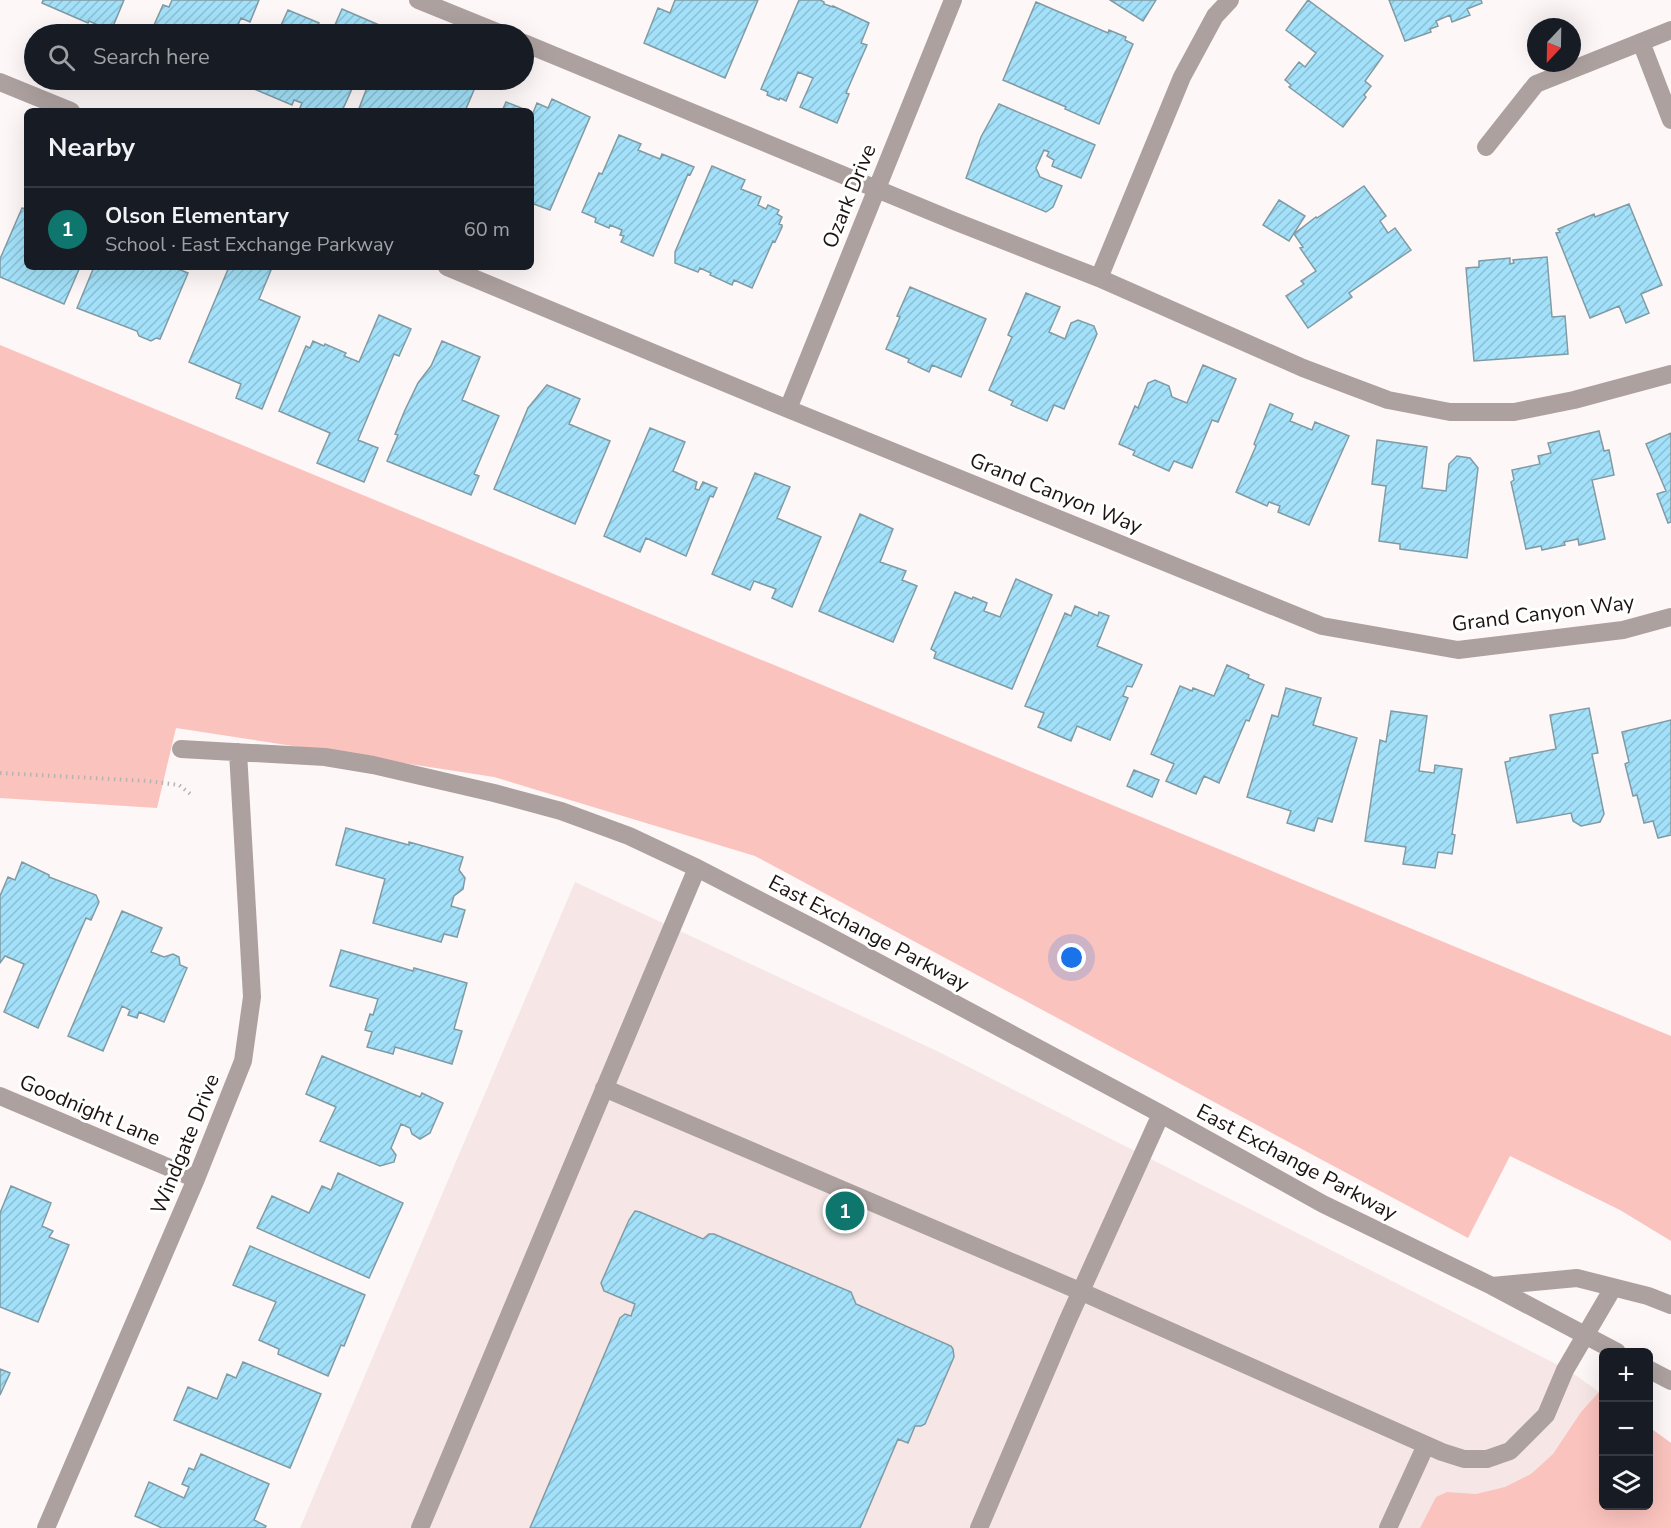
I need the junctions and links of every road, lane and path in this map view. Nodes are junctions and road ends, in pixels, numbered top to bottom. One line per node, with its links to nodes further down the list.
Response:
1 (418, 0): 4 (street)
2 (953, 0): 12 (street, Ozark Drive)
3 (1230, 0): 14 (street)
4 (477, 24)
5 (1671, 30): 6 (street)
6 (1641, 42): 10 (street); 11 (street)
7 (534, 47): 12 (street)
8 (0, 82): 9 (street)
9 (64, 108)
10 (1671, 120)
11 (1486, 147)
12 (877, 188): 14 (street); 16 (street, Ozark Drive)
13 (454, 270): 16 (street, Grand Canyon Way)
14 (1099, 278): 15 (street)
15 (1671, 374)
16 (788, 409): 17 (street, Grand Canyon Way)
17 (1671, 617)
18 (181, 749): 19 (street, East Exchange Parkway)
19 (238, 752): 22 (street, East Exchange Parkway); 26 (street, Windgate Drive)
20 (0, 773): 21 (path)
21 (193, 796)
22 (697, 868): 23 (street); 25 (street, East Exchange Parkway)
23 (604, 1088): 29 (street); 37 (street)
24 (0, 1096): 26 (street, Goodnight Lane)
25 (1161, 1114): 27 (street, East Exchange Parkway); 29 (street)
26 (196, 1179): 36 (street, Windgate Drive)
27 (1492, 1286): 28 (street); 31 (street, East Exchange Parkway)
28 (1613, 1288): 30 (street); 31 (street)
29 (1082, 1292): 35 (street); 38 (street)
30 (1671, 1305)
31 (1585, 1335): 32 (street, East Exchange Parkway); 35 (street)
32 (1608, 1348)
33 (1653, 1372): 34 (street)
34 (1671, 1382)
35 (1426, 1445): 39 (street)
36 (46, 1528)
37 (420, 1528)
38 (979, 1528)
39 (1388, 1528)

